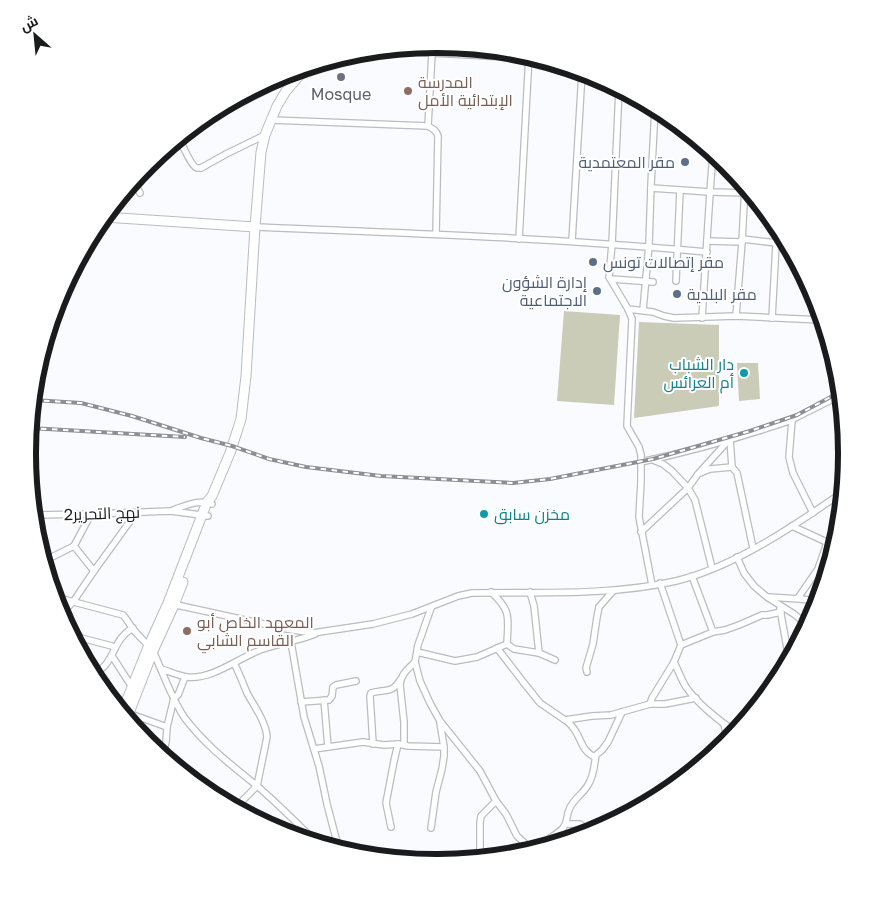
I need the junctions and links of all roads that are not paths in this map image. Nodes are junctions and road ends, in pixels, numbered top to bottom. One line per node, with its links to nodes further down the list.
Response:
1 (432, 53): 10 (street)
2 (434, 53): 3 (street)
3 (471, 55)
4 (529, 63): 24 (street)
5 (296, 79): 9 (main road)
6 (582, 80): 25 (street)
7 (619, 96): 29 (street)
8 (655, 117): 15 (street)
9 (271, 120): 10 (street); 11 (main road)
10 (428, 126): 23 (street)
11 (265, 135): 12 (street); 22 (main road)
12 (182, 144)
13 (712, 163): 18 (street)
14 (137, 188): 19 (street)
15 (651, 188): 16 (street); 30 (street)
16 (680, 190): 18 (street); 31 (street)
17 (740, 191): 18 (street)
18 (710, 192): 26 (street)
19 (140, 193)
20 (745, 198): 27 (street)
21 (114, 217): 22 (main road)
22 (255, 227): 23 (street); 52 (main road)
23 (436, 234): 24 (street)
24 (519, 239): 25 (street)
25 (572, 241): 29 (street)
26 (707, 241): 27 (street); 32 (street)
27 (742, 241): 28 (street); 39 (street)
28 (776, 243): 41 (street)
29 (612, 244): 30 (street); 33 (street)
30 (649, 248): 31 (street); 35 (street)
31 (678, 250): 32 (street); 34 (street)
32 (707, 252): 40 (street)
33 (611, 279): 35 (street); 37 (street)
34 (676, 281)
35 (646, 282): 36 (street); 38 (street)
36 (653, 282)
37 (628, 309): 38 (street); 47 (street)
38 (643, 310): 40 (street)
39 (736, 316): 40 (street); 41 (street)
40 (702, 318)
41 (772, 318): 42 (street)
42 (814, 320)
43 (834, 398): 44 (street)
44 (792, 420): 45 (street); 55 (street)
45 (730, 439): 46 (street); 48 (street); 49 (street)
46 (653, 460): 47 (street); 50 (street)
47 (641, 462): 60 (street)
48 (732, 467): 49 (street); 63 (street)
49 (698, 474): 50 (street)
50 (688, 488): 60 (street); 66 (street)
51 (835, 497): 55 (street)
52 (210, 500): 53 (street, نهج التحرير2); 58 (main road)
53 (171, 511): 54 (street, نهج التحرير2); 58 (street, نهج التحرير2)
54 (136, 513): 56 (street, نهج التحرير2); 67 (street)
55 (812, 513): 59 (street)
56 (91, 514): 57 (street, نهج التحرير2); 62 (street)
57 (41, 515)
58 (205, 516): 79 (main road)
59 (792, 526): 61 (street); 63 (street)
60 (641, 532): 70 (street)
61 (827, 543): 75 (street)
62 (74, 546): 65 (street); 67 (street)
63 (753, 548): 64 (street)
64 (737, 557): 66 (street); 74 (street)
65 (50, 558)
66 (712, 568): 68 (street)
67 (94, 571): 78 (street)
68 (692, 576): 69 (street); 87 (street)
69 (660, 583): 70 (street); 91 (street)
70 (652, 585): 71 (street)
71 (614, 590): 73 (street); 105 (street)
72 (491, 592): 73 (street); 82 (street); 90 (street)
73 (530, 592): 97 (street)
74 (767, 597): 75 (street); 80 (street)
75 (798, 598): 77 (street)
76 (64, 599): 78 (street)
77 (810, 600)
78 (74, 602): 81 (street); 85 (street)
79 (171, 604): 86 (street); 93 (main road)
80 (779, 605): 83 (street); 84 (street)
81 (67, 608)
82 (431, 608): 86 (street); 96 (street)
83 (781, 612): 87 (street); 95 (street)
84 (801, 620)
85 (132, 628): 92 (street); 93 (street)
86 (319, 632): 89 (street)
87 (713, 632): 91 (street)
88 (82, 638): 92 (street)
89 (291, 642): 102 (street); 113 (street)
90 (506, 644): 94 (street); 97 (street)
91 (681, 645): 101 (street)
92 (115, 648): 98 (street)
93 (151, 648): 103 (street); 109 (main road); 116 (main road)
94 (497, 648): 96 (street); 119 (street)
95 (787, 648)
96 (417, 652): 100 (street)
97 (538, 653): 99 (street)
98 (112, 656): 104 (street); 109 (street)
99 (554, 660)
100 (415, 662): 107 (street); 120 (street)
101 (674, 662): 111 (street); 114 (street)
102 (234, 663): 106 (street); 132 (street)
103 (161, 669): 106 (street); 110 (street)
104 (100, 670)
105 (587, 672)
106 (185, 677): 110 (street)
107 (400, 680): 125 (street); 126 (street)
108 (356, 681): 112 (street)
109 (132, 687): 115 (main road)
110 (174, 698): 123 (street); 132 (street)
111 (696, 698): 114 (street); 122 (street)
112 (324, 700): 113 (street); 128 (street)
113 (301, 702): 130 (street)
114 (650, 704): 117 (street)
115 (127, 707)
116 (128, 708)
117 (622, 712): 119 (street); 131 (street)
118 (135, 717): 123 (street)
119 (566, 720): 131 (street)
120 (440, 721): 129 (street); 133 (street)
121 (731, 725): 122 (street)
122 (727, 726): 124 (street)
123 (167, 727): 127 (street)
124 (727, 729)
125 (373, 744): 126 (street); 128 (street)
126 (401, 745): 129 (street); 136 (street)
127 (165, 747)
128 (328, 747): 130 (street)
129 (444, 747): 138 (street)
130 (314, 749): 141 (street)
131 (595, 757): 135 (street)
132 (257, 786): 134 (street); 139 (street)
133 (496, 801): 142 (street); 143 (street)
134 (240, 803)
135 (566, 824): 137 (street); 140 (street)
136 (391, 827)
137 (583, 827)
138 (431, 828)
139 (306, 832)
140 (550, 838)
141 (337, 842)
142 (526, 844)
143 (480, 852)

